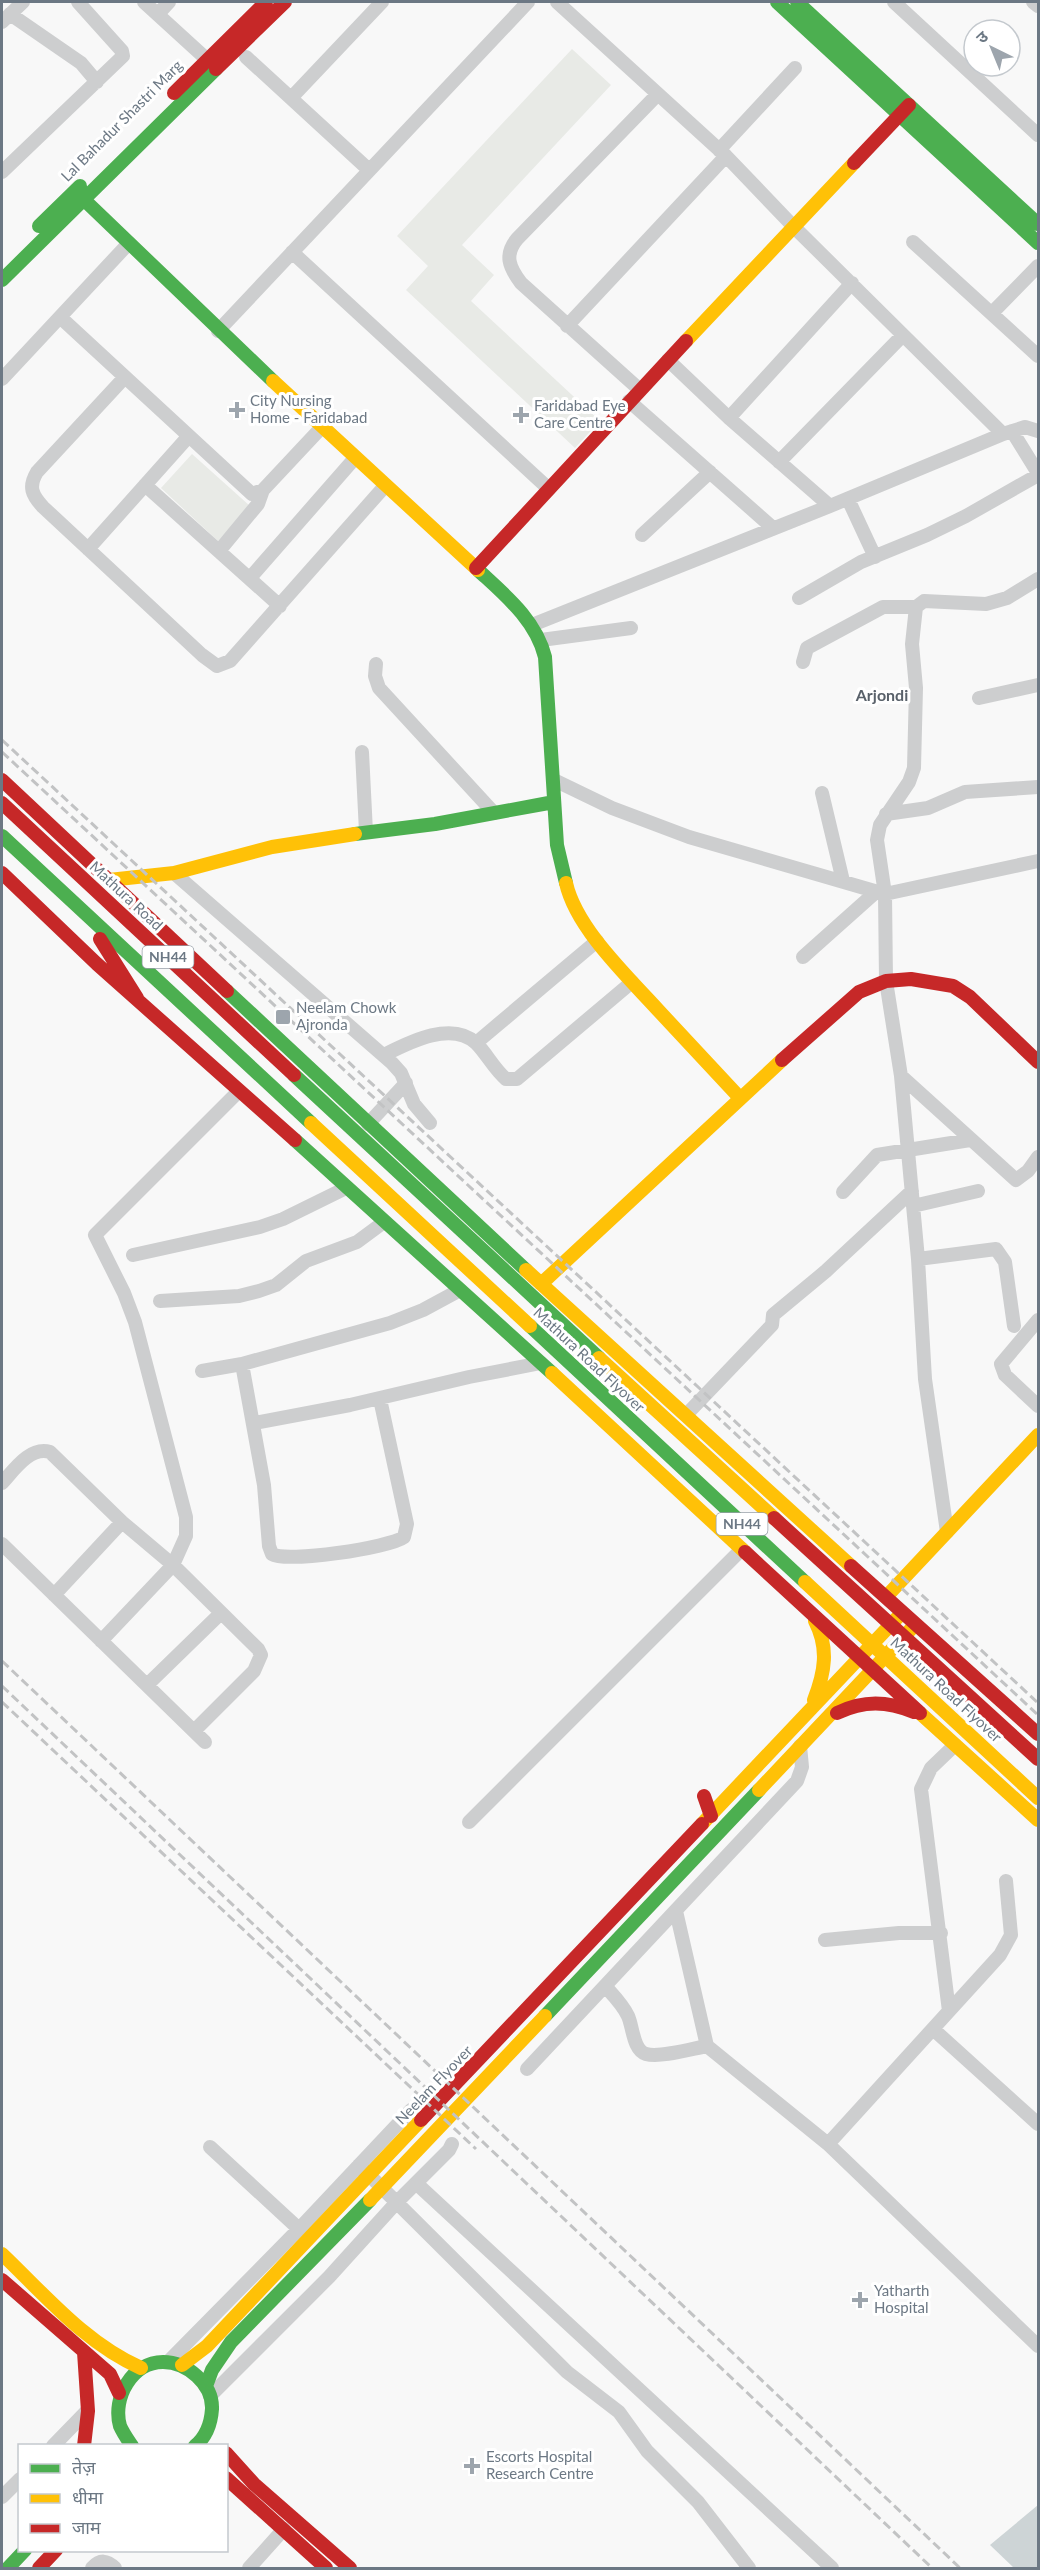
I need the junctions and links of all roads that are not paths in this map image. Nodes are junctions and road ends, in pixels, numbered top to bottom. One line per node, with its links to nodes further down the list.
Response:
1 (23, 2): 16 (street)
2 (78, 2): 20 (street)
3 (144, 2): 15 (street)
4 (169, 2): 15 (street)
5 (266, 2): 18 (main road)
6 (285, 2): 18 (main road)
7 (382, 2): 22 (street)
8 (528, 2): 26 (street)
9 (557, 2): 21 (street)
10 (777, 2): 23 (main road)
11 (797, 2): 23 (main road)
12 (894, 2): 24 (street)
13 (1033, 2): 14 (street)
14 (1038, 6)
15 (158, 14): 18 (street)
16 (6, 18): 20 (street)
17 (246, 57): 22 (street)
18 (212, 64): 29 (main road)
19 (795, 68): 25 (street)
20 (97, 82): 28 (street)
21 (657, 94): 25 (street); 42 (street)
22 (292, 98): 26 (street)
23 (904, 110): 27 (main road); 31 (main road)
24 (1038, 135)
25 (723, 153): 31 (street); 42 (street)
26 (368, 169): 35 (street)
27 (969, 169): 30 (main road); 34 (main road)
28 (2, 172)
29 (79, 196): 32 (main road); 36 (main road, Lal Bahadur Shastri Marg); 38 (main road)
30 (1038, 224)
31 (793, 226): 39 (street); 46 (main road)
32 (129, 243): 41 (street); 43 (main road)
33 (914, 243): 40 (street)
34 (1038, 243)
35 (292, 252): 43 (street); 62 (street)
36 (2, 262)
37 (1038, 266): 40 (street)
38 (2, 280)
39 (852, 283): 44 (street); 51 (street)
40 (992, 314): 45 (street)
41 (60, 317): 47 (street); 48 (street)
42 (567, 326): 49 (street)
43 (218, 331): 52 (main road)
44 (903, 335): 54 (street); 57 (street)
45 (1038, 356)
46 (668, 360): 49 (main road); 51 (street)
47 (125, 377): 55 (street); 68 (street)
48 (2, 379)
49 (640, 390): 50 (main road)
50 (629, 401): 58 (street); 62 (main road)
51 (729, 418): 57 (street)
52 (322, 427): 56 (main road); 63 (street)
53 (1038, 431): 54 (street)
54 (1008, 433): 59 (street); 64 (street)
55 (188, 437): 60 (street); 63 (street)
56 (355, 458): 61 (main road); 72 (street)
57 (778, 462): 65 (street)
58 (710, 472): 66 (street); 67 (street)
59 (1038, 474): 70 (street)
60 (145, 485): 68 (street); 69 (street)
61 (386, 486): 71 (main road); 75 (street)
62 (549, 489): 71 (main road)
63 (263, 490): 69 (street)
64 (848, 499): 65 (street); 70 (street)
65 (830, 506): 66 (street)
66 (773, 528): 77 (street)
67 (642, 536)
68 (88, 549): 75 (street)
69 (219, 551): 72 (street)
70 (875, 557): 74 (street)
71 (476, 568): 77 (main road)
72 (250, 578): 75 (street)
73 (1038, 579): 76 (street)
74 (799, 598)
75 (280, 606)
76 (916, 607): 80 (street); 92 (street)
77 (532, 625): 79 (main road)
78 (631, 628): 79 (street)
79 (541, 640): 86 (main road)
80 (803, 662)
81 (376, 664): 91 (street)
82 (1038, 685): 83 (street)
83 (979, 698)
84 (362, 752): 93 (street)
85 (2, 780): 98 (main road)
86 (554, 780): 89 (main road); 99 (street)
87 (1038, 787): 92 (street)
88 (822, 793): 99 (street)
89 (554, 802): 91 (main road); 102 (main road)
90 (2, 803): 114 (main road, Mathura Road / NH44)
91 (494, 813): 93 (main road)
92 (886, 814): 100 (street)
93 (366, 832): 97 (main road)
94 (2, 836): 101 (main road, NH44)
95 (1038, 861): 100 (street)
96 (2, 873): 106 (main road)
97 (174, 873): 98 (main road); 108 (street)
98 (109, 880): 115 (main road)
99 (843, 881): 100 (street)
100 (881, 892): 103 (street); 104 (street)
101 (87, 916): 106 (main road); 171 (main road, Mathura Road Flyover / NH44)
102 (597, 940): 105 (main road); 107 (street)
103 (803, 957)
104 (886, 981): 109 (main road); 110 (street); 113 (main road)
105 (632, 982): 107 (street); 113 (main road)
106 (137, 998): 112 (main road)
107 (476, 1044): 108 (street)
108 (384, 1055): 111 (street)
109 (1038, 1062)
110 (901, 1076): 117 (street); 118 (street)
111 (406, 1083): 115 (street); 116 (street)
112 (239, 1091): 121 (main road); 148 (street)
113 (740, 1098): 129 (main road)
114 (334, 1112): 120 (main road); 169 (main road, Mathura Road Flyover / NH44)
115 (368, 1124): 120 (main road)
116 (430, 1124)
117 (970, 1140): 118 (street); 119 (street)
118 (906, 1150): 122 (street); 124 (street)
119 (1038, 1157)
120 (424, 1177): 129 (main road)
121 (346, 1188): 126 (main road); 127 (street)
122 (912, 1191): 125 (street); 139 (street)
123 (978, 1191): 125 (street)
124 (843, 1192)
125 (913, 1206): 128 (street)
126 (384, 1222): 130 (main road); 131 (street)
127 (133, 1255)
128 (918, 1259): 133 (street); 144 (street)
129 (541, 1284): 139 (main road)
130 (460, 1290): 134 (main road); 135 (street)
131 (160, 1301)
132 (1038, 1320): 138 (street)
133 (1014, 1326)
134 (541, 1363): 137 (street); 146 (main road)
135 (242, 1364): 136 (street); 140 (street)
136 (202, 1371)
137 (380, 1399): 140 (street); 140 (street)
138 (1038, 1406)
139 (686, 1415): 147 (main road)
140 (254, 1423)
141 (1038, 1435): 144 (main road)
142 (2, 1483): 143 (street)
143 (122, 1522): 148 (street); 149 (street)
144 (947, 1532): 150 (main road)
145 (2, 1544): 149 (street)
146 (742, 1549): 151 (main road); 174 (street)
147 (843, 1559): 150 (main road); 151 (main road)
148 (173, 1564): 152 (street); 155 (street)
149 (54, 1595): 155 (street)
150 (886, 1597): 153 (main road)
151 (806, 1608): 157 (main road); 161 (main road)
152 (221, 1613): 159 (street); 164 (street)
153 (903, 1613): 154 (main road); 157 (main road)
154 (914, 1624): 156 (main road); 158 (main road)
155 (101, 1641): 159 (street)
156 (950, 1656): 160 (main road); 165 (main road)
157 (858, 1658): 158 (main road); 161 (main road)
158 (873, 1671): 160 (main road); 163 (main road)
159 (147, 1685): 164 (street)
160 (907, 1702): 162 (main road)
161 (812, 1707): 172 (main road)
162 (923, 1716): 163 (main road); 167 (main road)
163 (826, 1719): 168 (main road)
164 (194, 1731): 166 (street)
165 (1038, 1734)
166 (205, 1742)
167 (955, 1745): 173 (main road); 178 (street)
168 (800, 1746): 176 (street); 177 (main road)
169 (1038, 1760)
170 (704, 1796): 172 (main road)
171 (1038, 1798)
172 (711, 1816): 177 (main road)
173 (1038, 1820)
174 (470, 1822)
175 (1006, 1881): 181 (street)
176 (676, 1911): 180 (street); 183 (street)
177 (616, 1927): 198 (main road, Neelam Flyover); 200 (main road, Neelam Flyover)
178 (941, 1933): 179 (street); 181 (street)
179 (825, 1940)
180 (606, 1986): 183 (street); 184 (street)
181 (949, 2011): 182 (street)
182 (933, 2029): 186 (street); 188 (street)
183 (707, 2046): 188 (street)
184 (527, 2069)
185 (411, 2110): 190 (street)
186 (1038, 2124)
187 (452, 2144): 191 (street)
188 (828, 2144): 196 (street)
189 (210, 2147): 193 (street)
190 (358, 2165): 192 (street); 193 (street)
191 (417, 2184): 192 (street); 228 (street)
192 (396, 2203): 200 (street); 227 (street)
193 (299, 2229): 198 (street)
194 (2, 2254): 199 (main road)
195 (4, 2286): 197 (main road)
196 (1038, 2346)
197 (84, 2352): 201 (main road); 202 (main road)
198 (175, 2364): 199 (main road); 200 (main road)
199 (141, 2368): 201 (main road)
200 (208, 2391): 203 (main road)
201 (119, 2393): 204 (main road)
202 (87, 2411): 205 (street); 206 (main road)
203 (211, 2424): 209 (main road); 210 (main road)
204 (120, 2428): 207 (main road); 208 (main road)
205 (54, 2444)
206 (84, 2444)
207 (116, 2444)
208 (131, 2444)
209 (197, 2444)
210 (219, 2444)
211 (228, 2455): 226 (main road)
212 (228, 2480): 216 (main road)
213 (18, 2481): 215 (street)
214 (228, 2494): 216 (main road)
215 (2, 2498)
216 (266, 2513): 217 (main road)
217 (284, 2529): 224 (street); 225 (main road)
218 (23, 2552): 220 (main road)
219 (54, 2552): 221 (main road)
220 (8, 2568)
221 (39, 2568)
222 (92, 2568): 223 (street)
223 (115, 2568)
224 (249, 2568)
225 (326, 2568)
226 (350, 2568)
227 (749, 2568)
228 (831, 2568)

